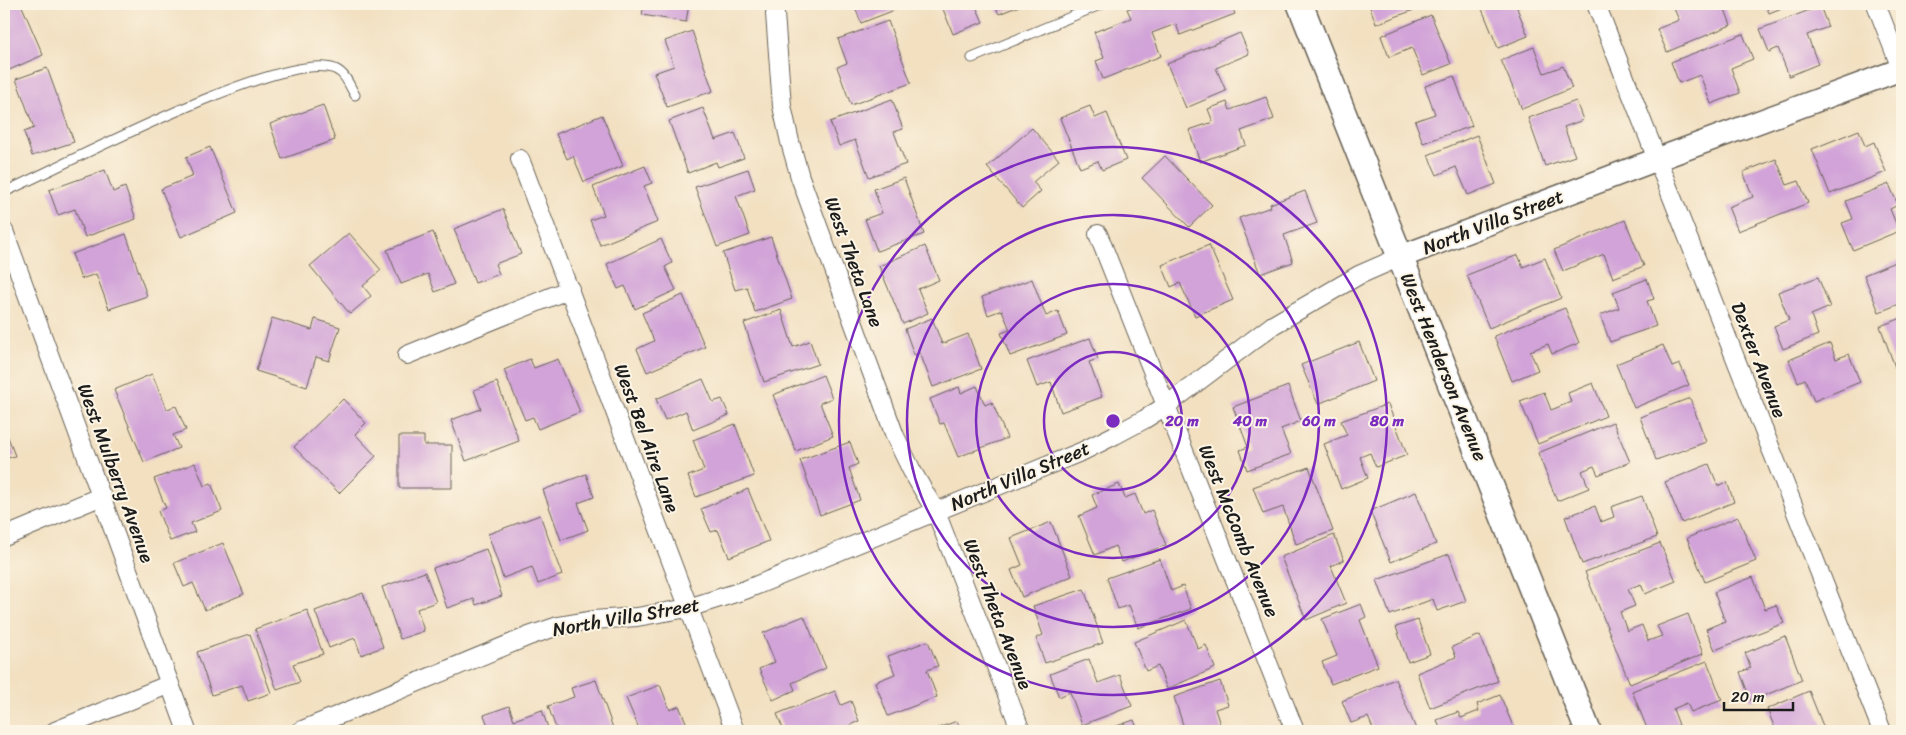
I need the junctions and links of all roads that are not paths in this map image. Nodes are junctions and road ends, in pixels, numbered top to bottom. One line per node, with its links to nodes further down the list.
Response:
1 (1102, 4): 6 (lane)
2 (1300, 4): 14 (main road, West Henderson Avenue)
3 (1596, 4): 10 (street, Dexter Avenue)
4 (1876, 4): 7 (street)
5 (776, 14): 19 (street, West Theta Lane)
6 (972, 58)
7 (1902, 70): 10 (street, North Villa Street)
8 (355, 95): 11 (lane)
9 (520, 159): 15 (street, West Bel Aire Lane)
10 (1658, 159): 14 (street, North Villa Street); 30 (street, Dexter Avenue)
11 (4, 192)
12 (4, 230): 18 (street, West Mulberry Avenue)
13 (1098, 234): 17 (street, West McComb Avenue)
14 (1400, 257): 17 (street, North Villa Street); 29 (main road, West Henderson Avenue)
15 (570, 289): 16 (street); 21 (street, West Bel Aire Lane)
16 (406, 355)
17 (1166, 405): 19 (street, North Villa Street); 28 (street, West McComb Avenue)
18 (102, 496): 20 (street); 22 (street, West Mulberry Avenue)
19 (936, 512): 21 (street, North Villa Street); 27 (street, West Theta Avenue)
20 (4, 537)
21 (688, 608): 25 (street, North Villa Street); 26 (street, West Bel Aire Lane)
22 (170, 684): 23 (street); 24 (street, West Mulberry Avenue)
23 (55, 731)
24 (187, 731)
25 (300, 731)
26 (735, 731)
27 (1021, 731)
28 (1295, 731)
29 (1588, 731)
30 (1882, 731)

